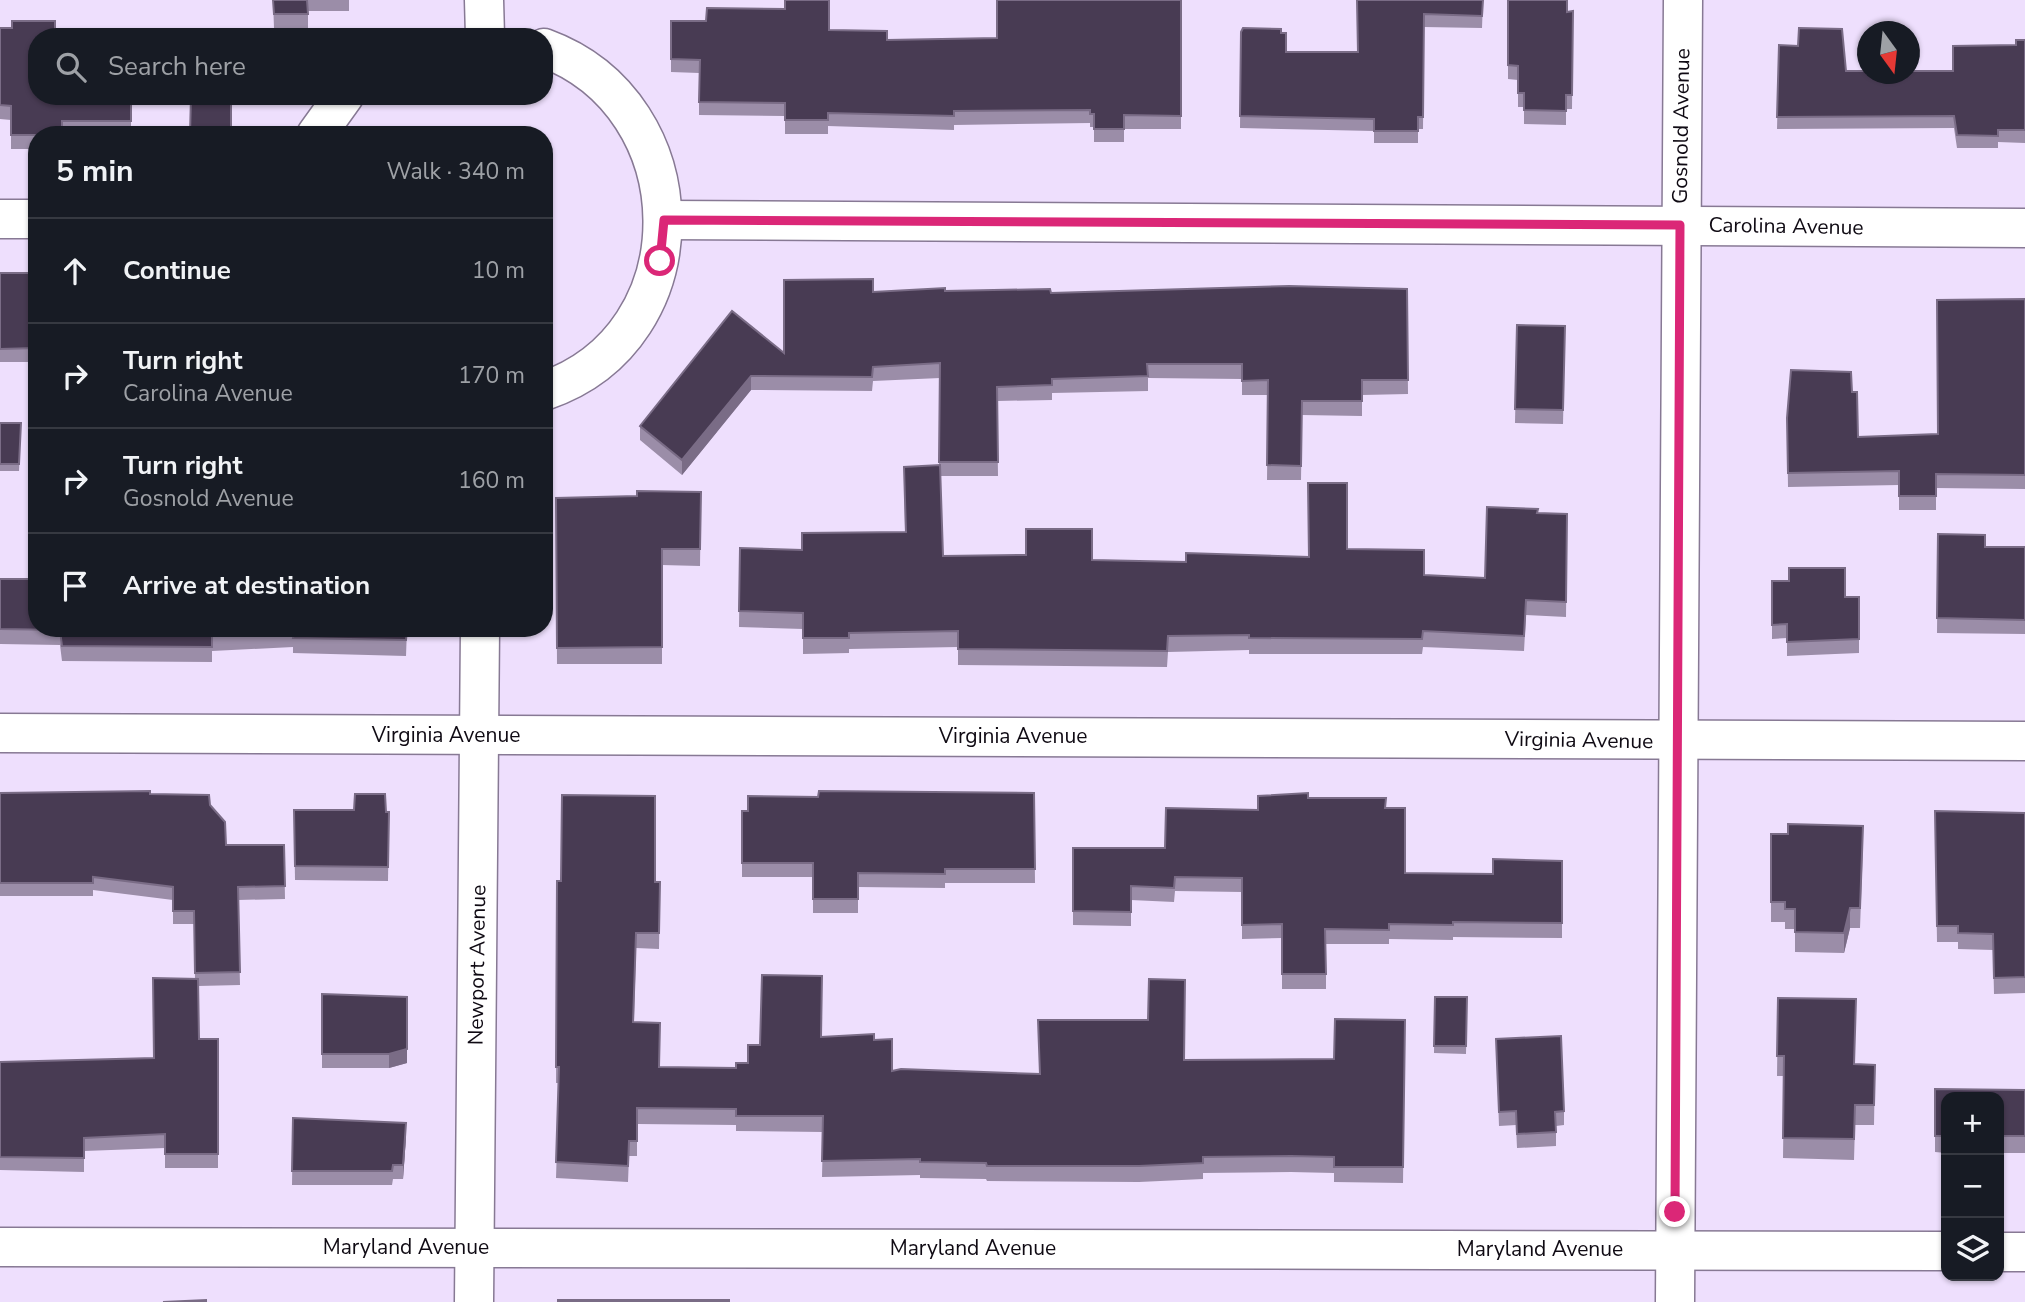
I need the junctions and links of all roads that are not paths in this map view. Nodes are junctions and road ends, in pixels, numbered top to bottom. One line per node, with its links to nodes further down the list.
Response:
1 (1683, 0): 8 (street, Gosnold Avenue)
2 (553, 51): 7 (street)
3 (338, 105): 4 (street)
4 (322, 126)
5 (0, 219): 6 (street)
6 (28, 219)
7 (664, 220): 8 (street, Carolina Avenue); 10 (street)
8 (1680, 225): 9 (street, Carolina Avenue); 14 (street, Gosnold Avenue)
9 (2025, 228)
10 (553, 388)
11 (480, 637): 13 (street, Newport Avenue)
12 (0, 733): 13 (street, Virginia Avenue)
13 (480, 735): 14 (street, Virginia Avenue); 17 (street, Newport Avenue)
14 (1677, 741): 15 (street, Virginia Avenue); 18 (street, Gosnold Avenue)
15 (2025, 741)
16 (0, 1247): 17 (street, Maryland Avenue)
17 (474, 1248): 18 (street, Maryland Avenue); 22 (street, Newport Avenue)
18 (1675, 1249): 19 (street, Maryland Avenue); 23 (street, Gosnold Avenue)
19 (1941, 1251)
20 (2004, 1252): 21 (street)
21 (2025, 1252)
22 (474, 1302)
23 (1675, 1302)

